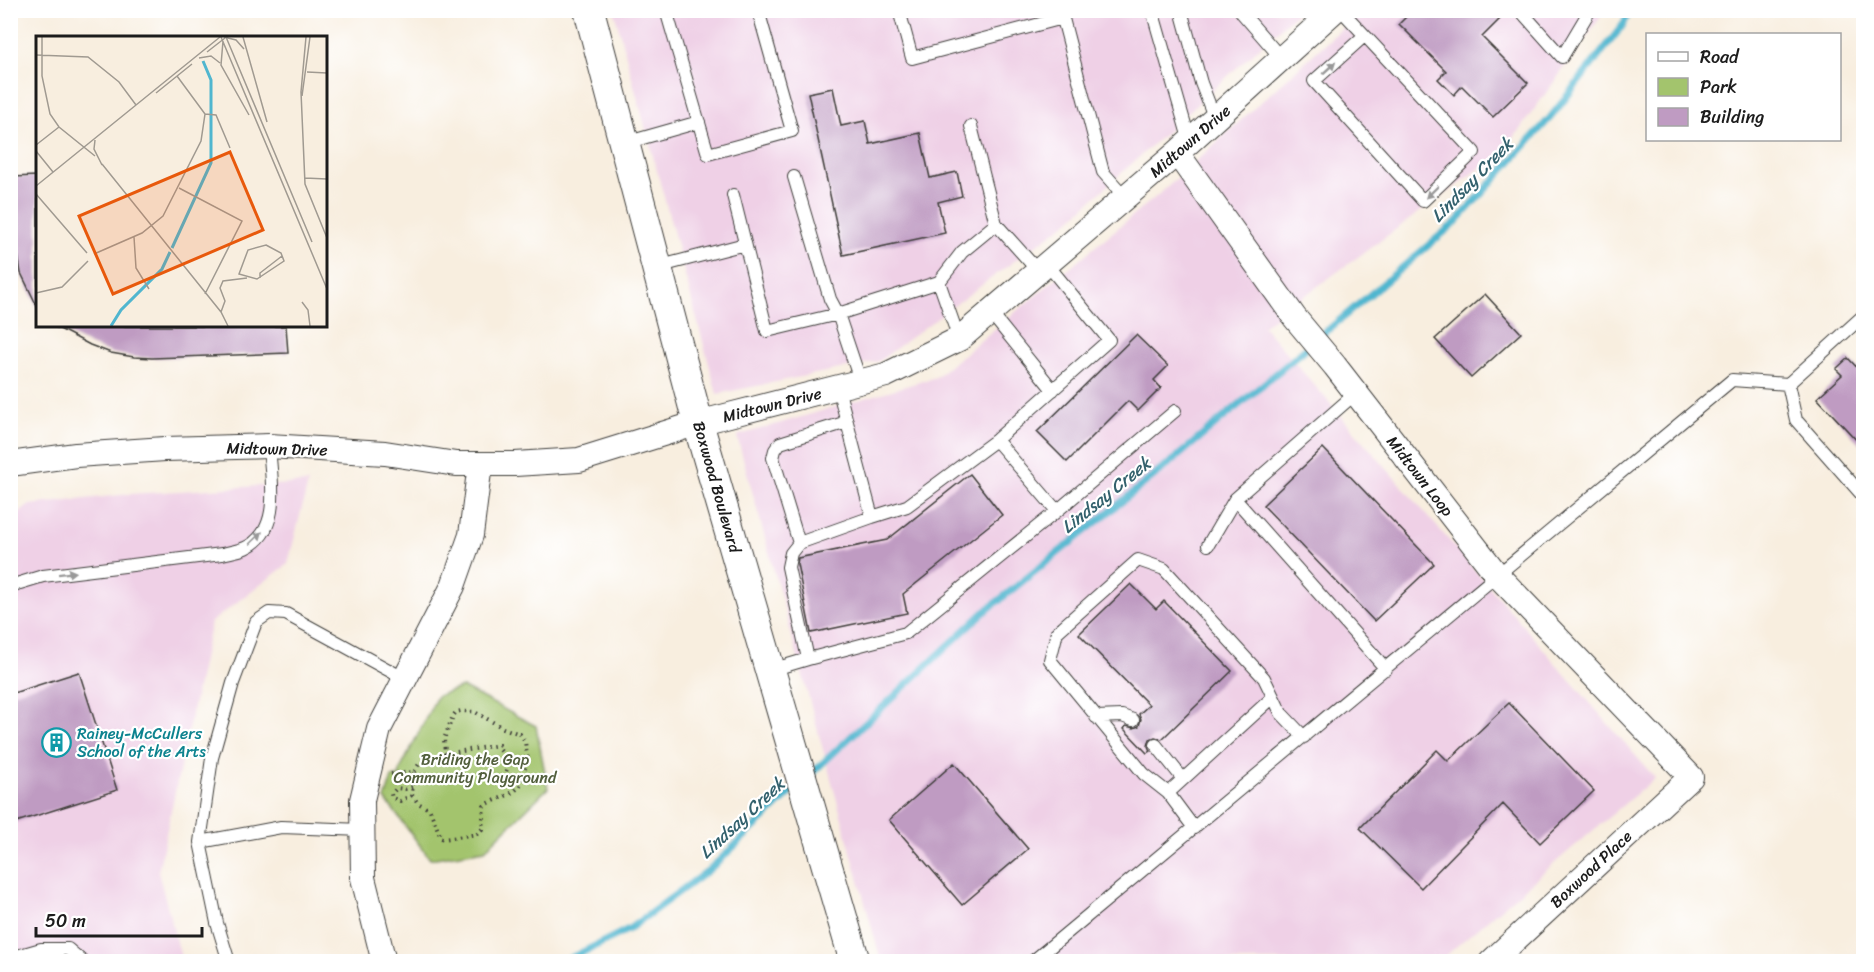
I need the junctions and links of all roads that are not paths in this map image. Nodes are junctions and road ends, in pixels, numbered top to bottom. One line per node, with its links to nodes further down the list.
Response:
1 (589, 10): 18 (street, Boxwood Boulevard)
2 (666, 10): 16 (lane)
3 (758, 10): 16 (lane)
4 (899, 10): 12 (lane)
5 (1152, 10): 19 (lane)
6 (1181, 10): 15 (lane)
7 (1335, 10): 14 (street, Midtown Drive)
8 (1341, 10): 13 (lane)
9 (1520, 10): 10 (lane)
10 (1590, 10)
11 (1242, 11): 14 (lane)
12 (1062, 14): 22 (lane)
13 (1364, 36): 13 (lane, one-way to 13)
14 (1282, 59): 15 (street, Midtown Drive)
15 (1215, 119): 19 (street, Midtown Drive)
16 (699, 122): 18 (lane)
17 (971, 126): 23 (lane)
18 (624, 143): 25 (street, Boxwood Boulevard)
19 (1184, 147): 22 (street, Midtown Drive); 36 (street, Midtown Loop)
20 (794, 177): 29 (lane)
21 (733, 195): 24 (lane)
22 (1125, 197): 26 (street, Midtown Drive)
23 (996, 224): 26 (lane); 27 (lane)
24 (745, 244): 25 (lane); 29 (lane)
25 (657, 267): 39 (street, Boxwood Boulevard)
26 (1042, 268): 28 (street, Midtown Drive); 35 (lane)
27 (939, 282): 29 (lane); 31 (lane)
28 (990, 312): 31 (street, Midtown Drive); 35 (lane)
29 (838, 314): 32 (lane)
30 (1863, 315): 33 (lane)
31 (959, 339): 32 (street, Midtown Drive)
32 (861, 383): 34 (street, Midtown Drive)
33 (1788, 384): 44 (lane); 50 (lane)
34 (838, 388): 38 (lane); 39 (street, Midtown Drive)
35 (1053, 390): 40 (lane)
36 (1356, 393): 45 (lane); 50 (street, Midtown Loop)
37 (1175, 411): 46 (lane)
38 (847, 422): 47 (lane); 48 (lane)
39 (698, 423): 43 (street, Midtown Drive); 54 (street, Boxwood Boulevard)
40 (996, 440): 46 (lane); 47 (lane)
41 (269, 446): 42 (street, Midtown Drive); 43 (street, Midtown Drive); 51 (lane, one-way to 41)
42 (10, 464)
43 (480, 464): 55 (street)
44 (1863, 497)
45 (1235, 499): 49 (lane); 53 (lane)
46 (1057, 511): 52 (lane)
47 (872, 517): 48 (lane)
48 (799, 543): 52 (lane)
49 (1208, 545)
50 (1497, 576): 53 (lane); 61 (street, Midtown Loop)
51 (10, 586)
52 (808, 659): 54 (lane)
53 (1386, 669): 59 (lane)
54 (770, 670): 71 (street, Boxwood Boulevard)
55 (405, 679): 65 (street); 66 (lane)
56 (1272, 698): 57 (lane); 59 (lane); 62 (lane)
57 (1096, 717): 58 (lane); 63 (lane)
58 (1133, 720)
59 (1304, 737): 64 (lane)
60 (1156, 745): 62 (lane)
61 (1691, 777): 73 (street, Boxwood Place)
62 (1183, 779): 63 (lane)
63 (1168, 793): 64 (lane)
64 (1194, 828): 72 (lane)
65 (363, 830): 66 (lane); 68 (street)
66 (200, 842): 70 (lane)
67 (10, 958): 69 (lane)
68 (380, 959)
69 (83, 962)
70 (229, 962)
71 (855, 962)
72 (1032, 962)
73 (1491, 962)

